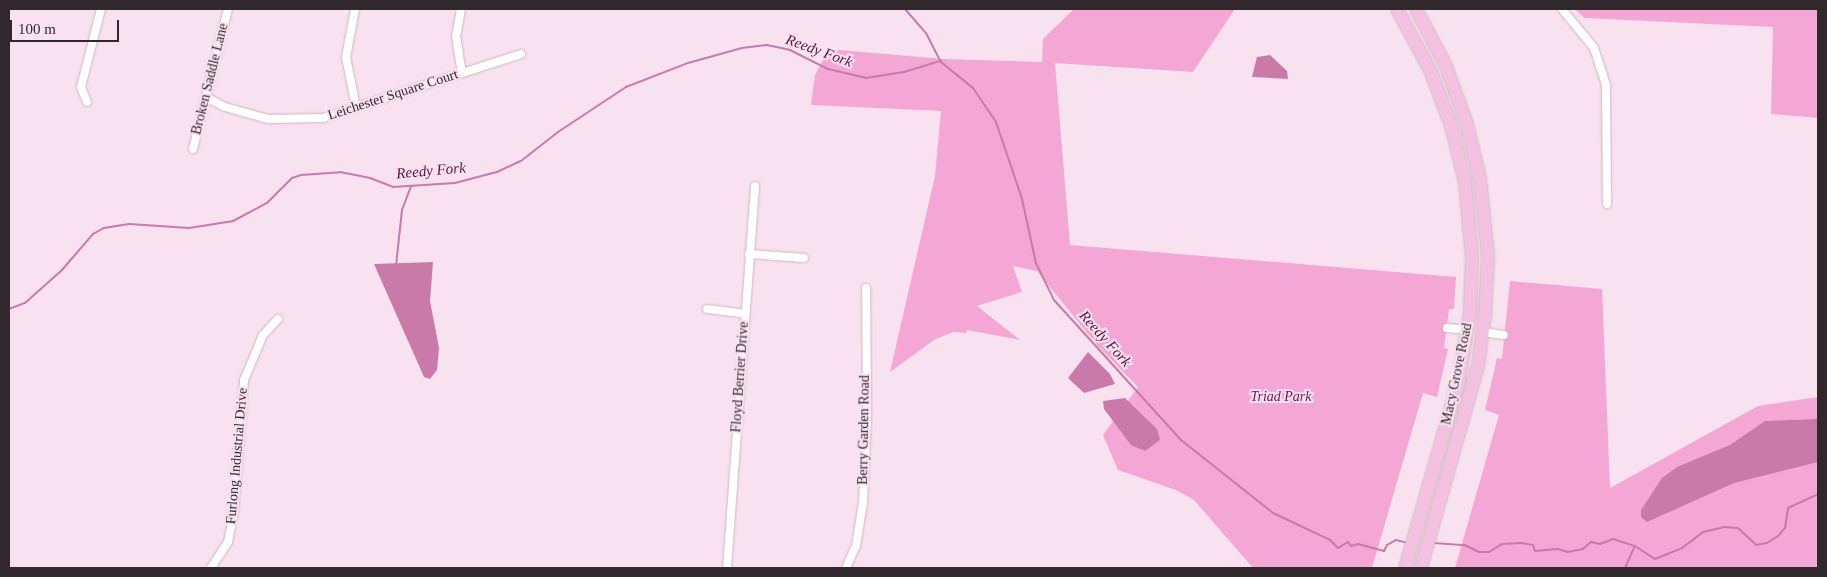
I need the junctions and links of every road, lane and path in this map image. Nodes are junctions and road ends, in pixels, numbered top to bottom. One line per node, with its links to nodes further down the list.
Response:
1 (101, 9): 11 (street)
2 (228, 9): 10 (street, Broken Saddle Lane)
3 (355, 9): 12 (street)
4 (461, 9): 9 (street)
5 (1397, 9): 16 (main road, Macy Grove Road)
6 (1416, 9): 25 (main road, Macy Grove Road)
7 (1562, 9): 15 (street)
8 (522, 54): 9 (street, Leichester Square Court)
9 (462, 73): 12 (street, Leichester Square Court)
10 (206, 97): 12 (street, Leichester Square Court); 13 (street, Broken Saddle Lane)
11 (87, 102)
12 (356, 108)
13 (192, 149)
14 (755, 186): 17 (street, Floyd Berrier Drive)
15 (1607, 204)
16 (1470, 221): 24 (main road, Macy Grove Road); 25 (main road)
17 (749, 254): 18 (street); 21 (street, Floyd Berrier Drive)
18 (804, 258)
19 (866, 288): 30 (street, Berry Garden Road)
20 (707, 309): 21 (street)
21 (745, 314): 29 (street, Floyd Berrier Drive)
22 (278, 318): 28 (street, Furlong Industrial Drive)
23 (1447, 328): 24 (street)
24 (1468, 330): 27 (main road); 31 (main road, Macy Grove Road)
25 (1483, 332): 26 (street); 27 (main road, Macy Grove Road)
26 (1504, 335)
27 (1452, 460): 32 (main road, Macy Grove Road)
28 (211, 568)
29 (726, 568)
30 (846, 568)
31 (1405, 568)
32 (1421, 568)

